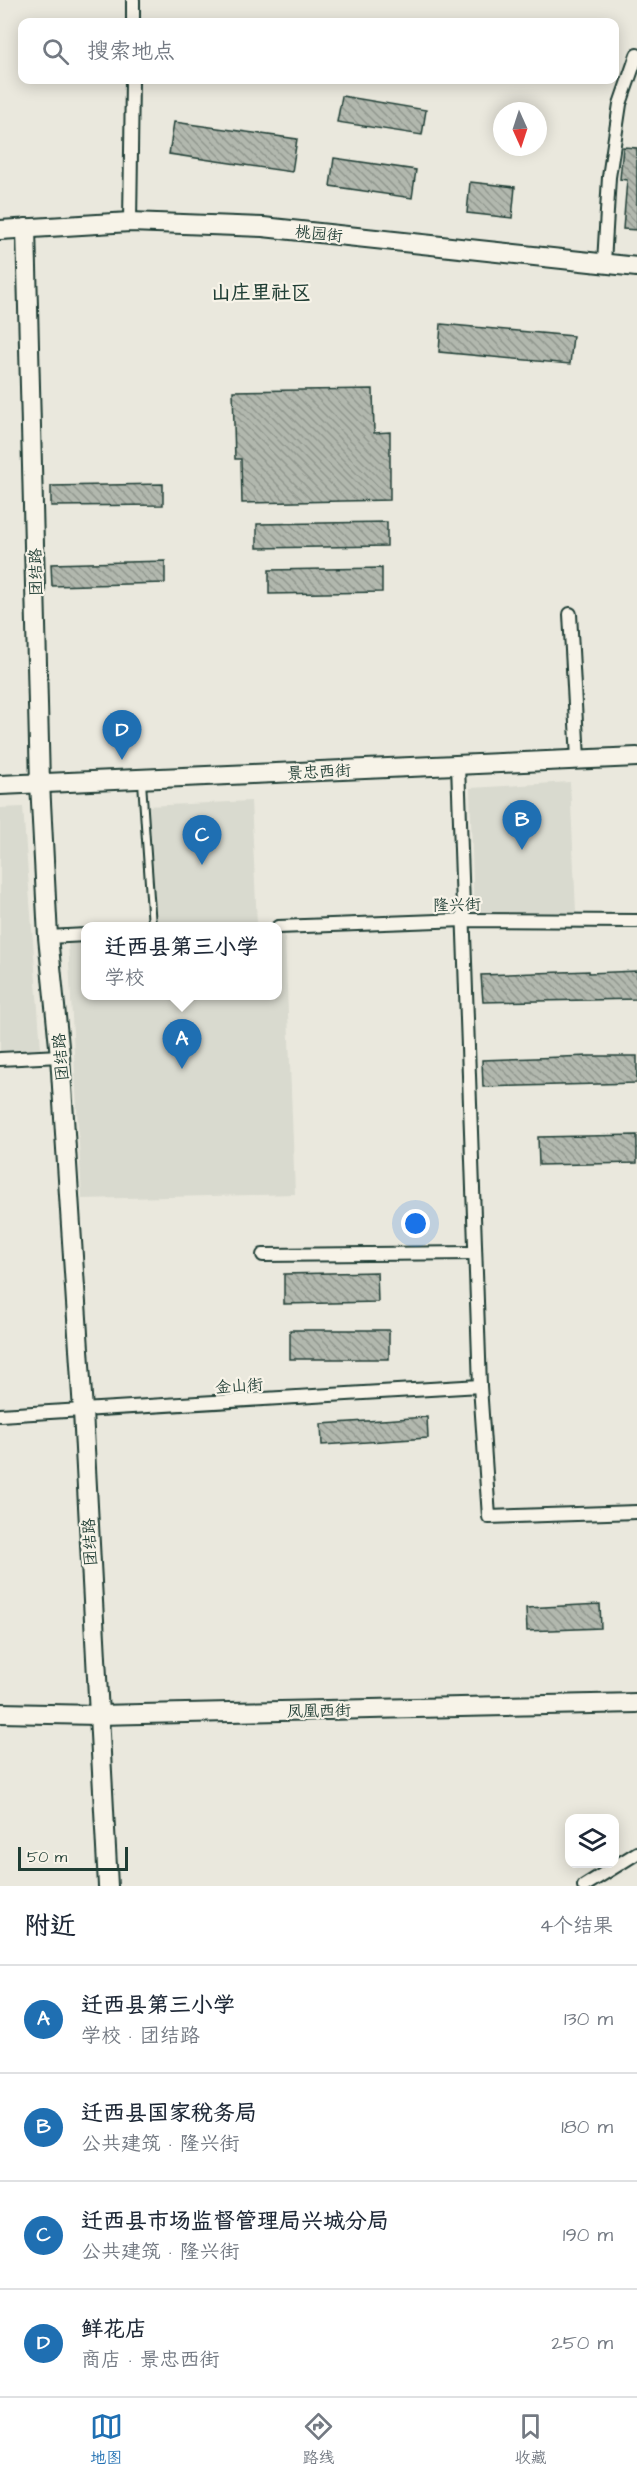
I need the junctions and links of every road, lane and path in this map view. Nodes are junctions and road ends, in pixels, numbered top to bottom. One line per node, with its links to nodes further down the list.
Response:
1 (133, 0): 2 (street)
2 (133, 18)
3 (637, 55): 8 (street)
4 (132, 84): 5 (street)
5 (130, 222): 6 (street, 桃园街); 8 (street, 桃园街)
6 (26, 228): 7 (street, 桃园街); 15 (street, 团结路)
7 (0, 230)
8 (604, 263): 9 (street, 桃园街)
9 (637, 267)
10 (570, 614): 12 (street)
11 (637, 757): 12 (street, 景忠西街)
12 (578, 759): 13 (street, 景忠西街)
13 (458, 765): 14 (street, 景忠西街); 17 (street)
14 (142, 779): 15 (street, 景忠西街); 19 (lane)
15 (40, 783): 16 (street, 景忠西街); 22 (street, 团结路)
16 (0, 785)
17 (464, 920): 18 (street, 隆兴街); 20 (street, 隆兴街); 25 (street)
18 (637, 921)
19 (152, 922)
20 (282, 927)
21 (81, 935): 22 (street)
22 (48, 937): 23 (street, 团结路)
23 (60, 1056): 24 (street); 28 (street, 团结路)
24 (0, 1059)
25 (475, 1253): 26 (street); 27 (street)
26 (263, 1255)
27 (480, 1386): 28 (street, 金山街); 30 (street)
28 (83, 1411): 29 (street, 金山街); 33 (street, 团结路)
29 (0, 1415)
30 (637, 1512)
31 (637, 1703): 33 (street, 凤凰西街)
32 (0, 1713): 33 (street, 凤凰西街)
33 (98, 1715): 35 (street, 团结路)
34 (637, 1853): 36 (street)
35 (108, 1886)
36 (584, 1886)

